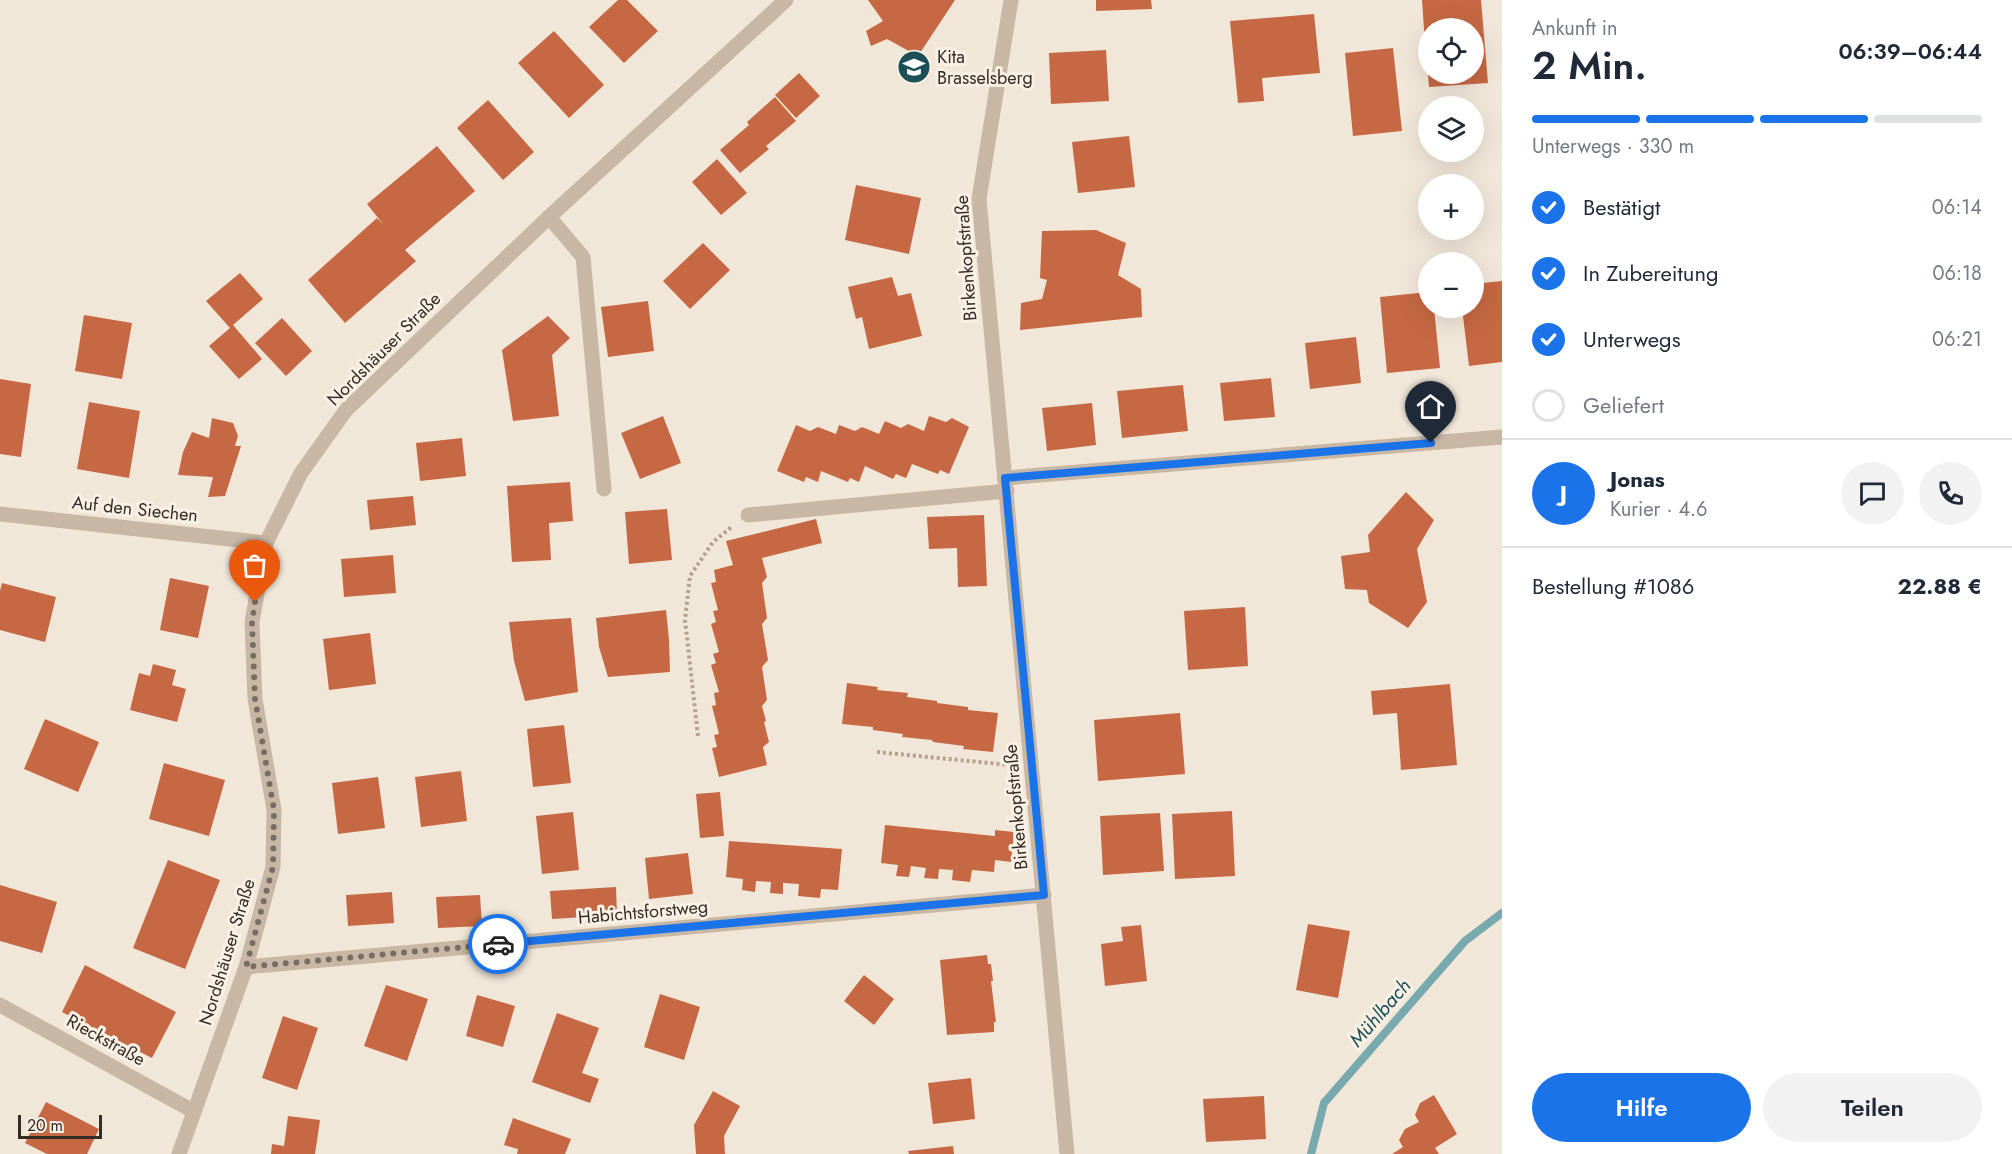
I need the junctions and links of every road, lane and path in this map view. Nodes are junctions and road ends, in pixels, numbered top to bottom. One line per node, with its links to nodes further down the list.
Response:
1 (786, 0): 3 (street, Nordshäuser Straße)
2 (1011, 0): 5 (street, Birkenkopfstraße)
3 (549, 217): 6 (street); 9 (street, Nordshäuser Straße)
4 (1502, 437): 5 (street)
5 (1006, 485): 8 (street); 12 (street, Birkenkopfstraße)
6 (604, 489)
7 (0, 514): 9 (street, Auf den Siechen)
8 (748, 515): 10 (path)
9 (266, 543): 14 (street, Nordshäuser Straße)
10 (698, 736)
11 (877, 752): 12 (path)
12 (1032, 768): 13 (street, Birkenkopfstraße)
13 (1044, 895): 14 (street, Habichtsforstweg); 18 (street, Birkenkopfstraße)
14 (246, 967): 16 (street, Nordshäuser Straße)
15 (0, 1005): 16 (street, Rieckstraße)
16 (194, 1111): 17 (street, Nordshäuser Straße)
17 (179, 1154)
18 (1067, 1154)

